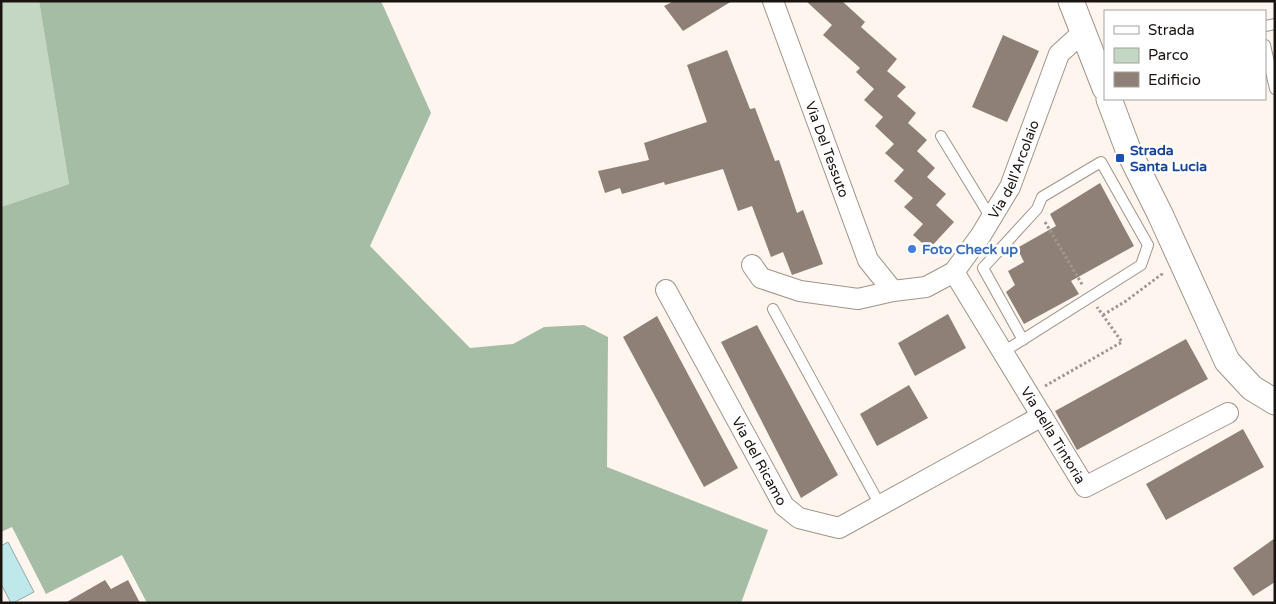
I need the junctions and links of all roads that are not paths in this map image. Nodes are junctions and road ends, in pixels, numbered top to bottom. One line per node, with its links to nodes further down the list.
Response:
1 (773, 1): 13 (street, Via Del Tessuto)
2 (1071, 1): 3 (street)
3 (1084, 32): 5 (street); 9 (street, Via dell'Arcolaio)
4 (1266, 49): 6 (lane)
5 (1102, 74)
6 (1275, 88)
7 (1109, 100): 17 (street)
8 (941, 136): 9 (lane)
9 (991, 218): 11 (street, Via dell'Arcolaio)
10 (752, 265): 13 (street, Via dell'Arcolaio)
11 (954, 272): 13 (street, Via dell'Arcolaio); 16 (street, Via della Tintoria)
12 (666, 290): 20 (street, Via del Ricamo)
13 (893, 290)
14 (773, 309): 20 (lane)
15 (1023, 340): 15 (lane); 16 (lane)
16 (1003, 352): 19 (street, Via della Tintoria)
17 (1275, 402)
18 (1228, 413): 19 (street, Via della Tintoria)
19 (1042, 416): 20 (street, Via del Ricamo)
20 (880, 505)

